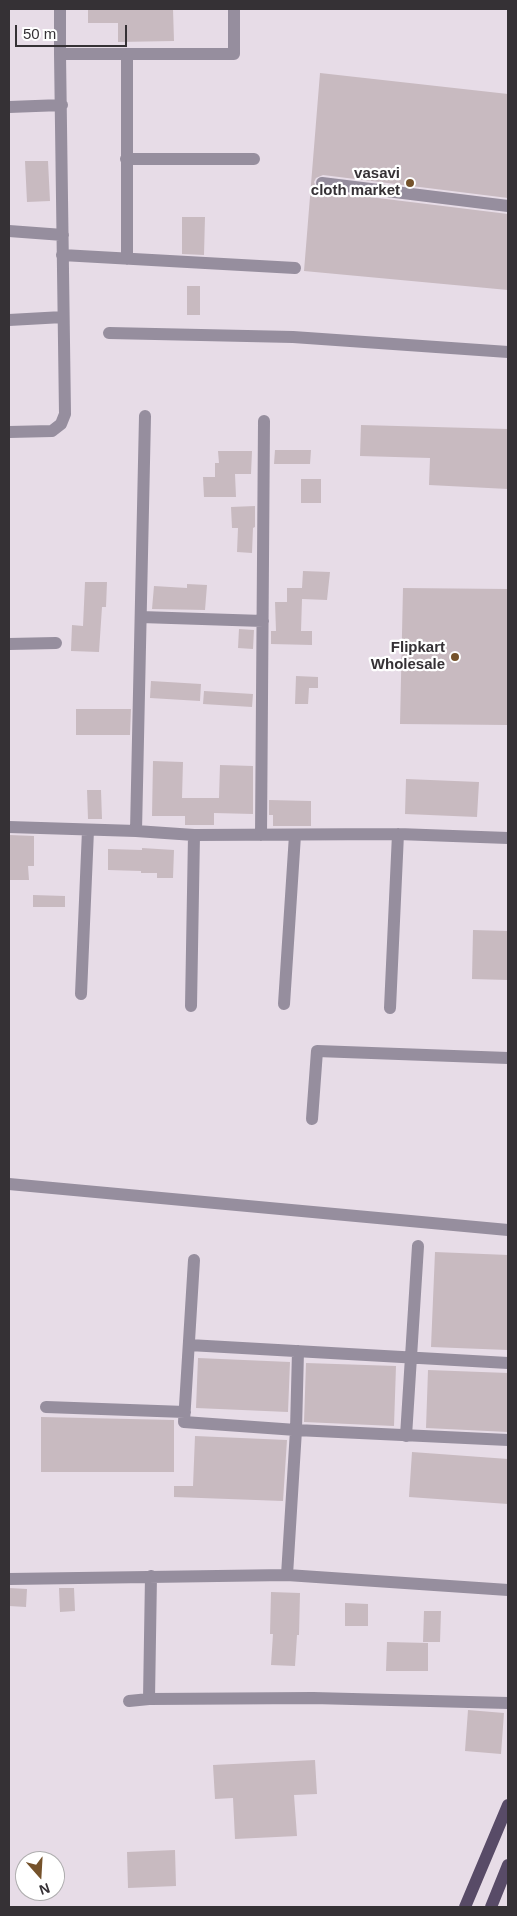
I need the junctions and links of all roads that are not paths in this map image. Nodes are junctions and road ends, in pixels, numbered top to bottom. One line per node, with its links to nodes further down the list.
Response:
1 (60, 9): 3 (street)
2 (234, 9): 4 (street)
3 (60, 54): 4 (street); 5 (street)
4 (126, 54): 7 (street)
5 (62, 105): 6 (street); 12 (street)
6 (9, 107)
7 (126, 158): 8 (street); 14 (street)
8 (254, 158)
9 (322, 182): 10 (street)
10 (508, 206)
11 (9, 231): 12 (street)
12 (63, 235): 13 (street)
13 (62, 255): 14 (street); 16 (street)
14 (126, 259): 15 (street)
15 (295, 268)
16 (63, 317): 17 (street); 22 (street)
17 (9, 320)
18 (109, 333): 19 (street)
19 (508, 352)
20 (145, 416): 23 (street)
21 (264, 421): 24 (street)
22 (9, 432)
23 (141, 617): 24 (street); 29 (street)
24 (263, 621): 30 (street)
25 (56, 643): 26 (street)
26 (9, 644)
27 (9, 828): 28 (street)
28 (88, 830): 29 (street); 35 (street)
29 (136, 831): 32 (street)
30 (261, 834): 32 (street); 33 (street)
31 (398, 834): 33 (street); 34 (street); 38 (street)
32 (194, 835): 37 (street)
33 (295, 835): 36 (street)
34 (508, 838)
35 (80, 994)
36 (284, 1004)
37 (191, 1006)
38 (390, 1008)
39 (508, 1058): 40 (street)
40 (312, 1119)
41 (9, 1184): 42 (street)
42 (508, 1230)
43 (418, 1246): 47 (street)
44 (194, 1260): 45 (street)
45 (189, 1346): 46 (street); 50 (street)
46 (298, 1351): 47 (street); 51 (street)
47 (411, 1357): 48 (street); 52 (street)
48 (508, 1363)
49 (46, 1407): 50 (street)
50 (185, 1412): 51 (street)
51 (296, 1430): 52 (street); 54 (street)
52 (406, 1436): 53 (street)
53 (508, 1440)
54 (287, 1575): 55 (street); 57 (street)
55 (151, 1576): 56 (street); 58 (street)
56 (9, 1578)
57 (508, 1590)
58 (149, 1699): 59 (street); 60 (street)
59 (129, 1701)
60 (508, 1703)
61 (508, 1805): 63 (main road)
62 (508, 1865): 64 (main road)
63 (465, 1907)
64 (491, 1907)

